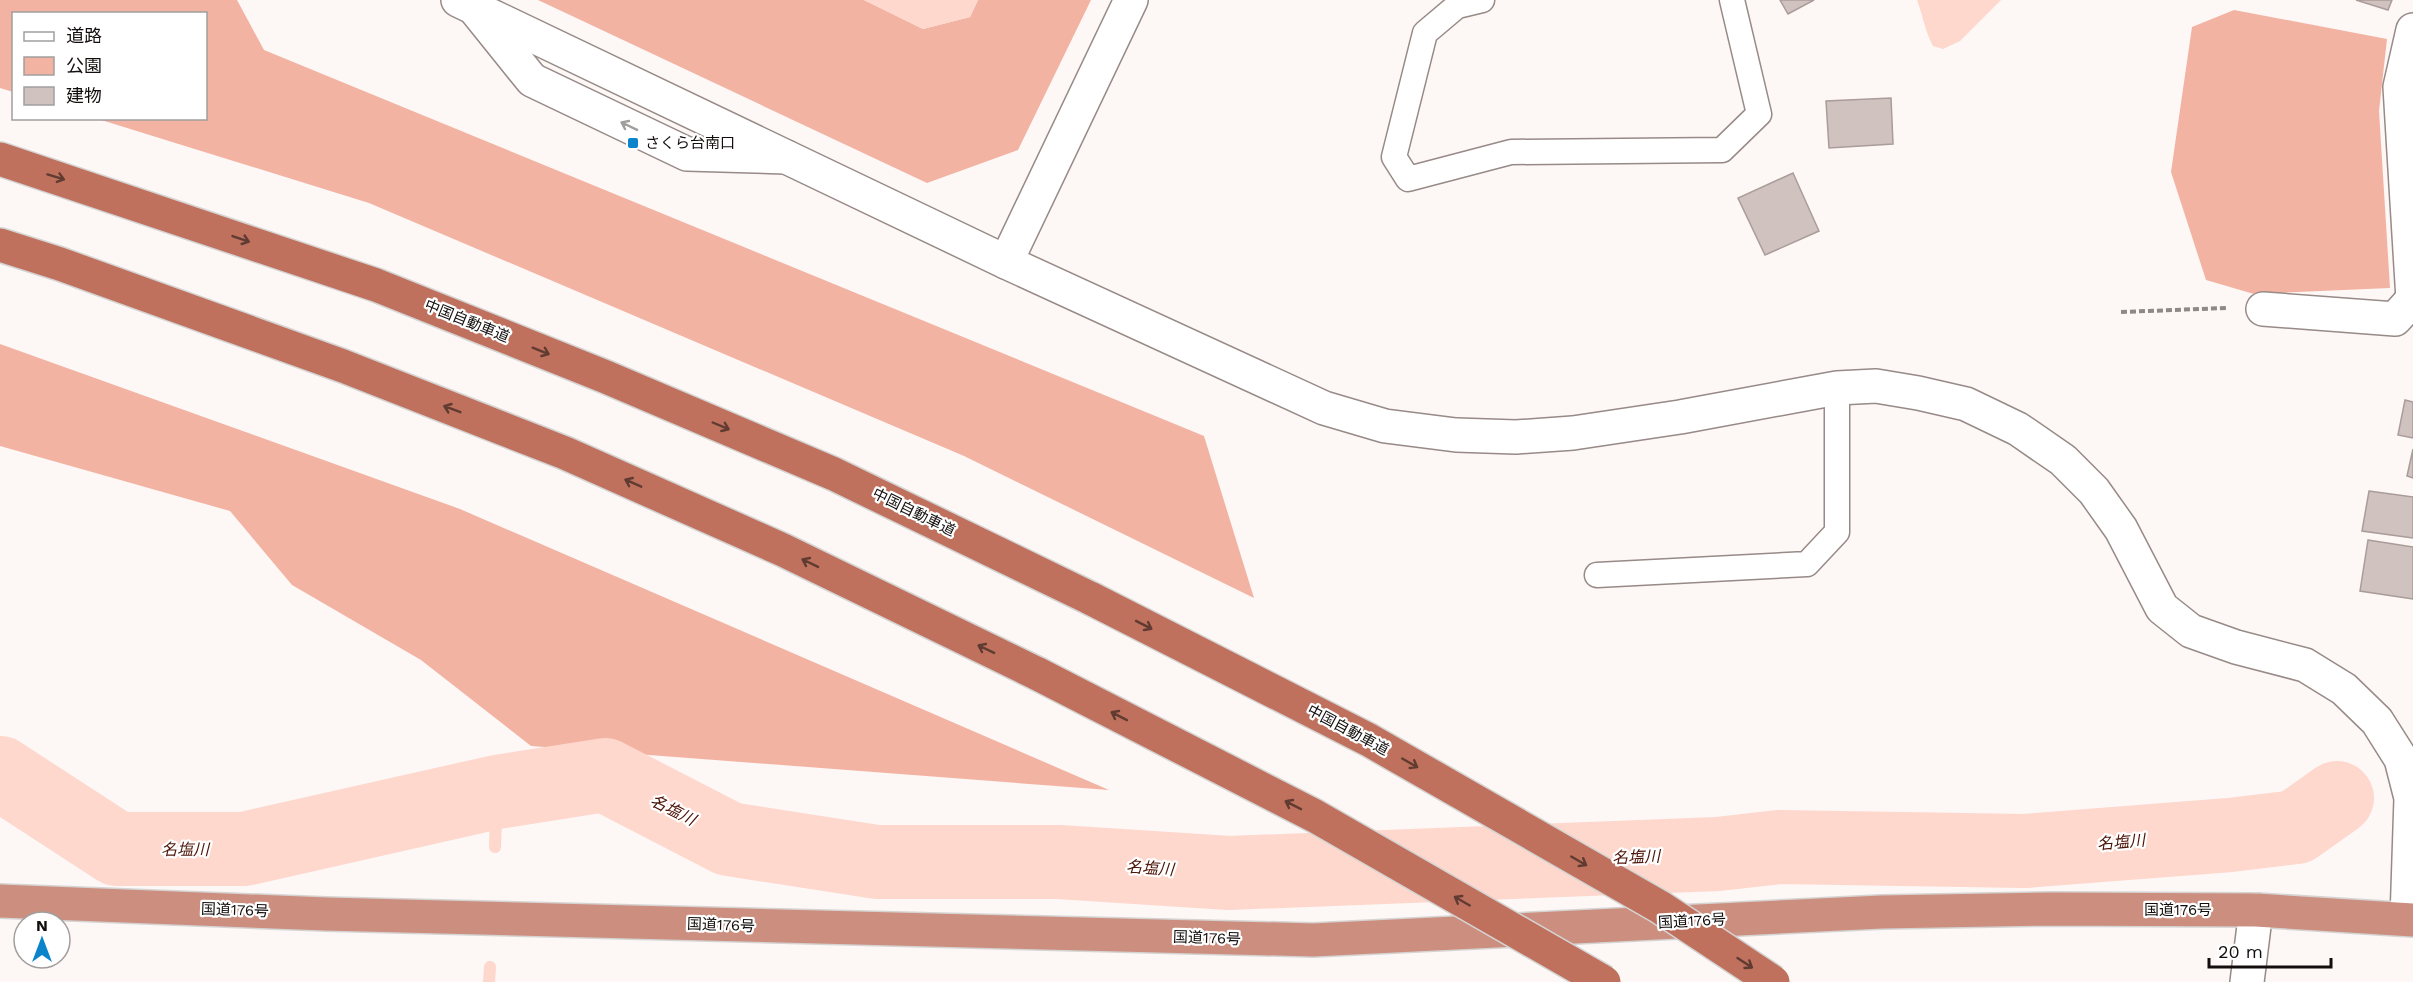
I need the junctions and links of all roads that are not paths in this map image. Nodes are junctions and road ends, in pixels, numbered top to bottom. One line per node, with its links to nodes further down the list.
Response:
1 (1131, 0): 9 (street)
2 (1482, 0): 3 (lane)
3 (1732, 0)
4 (466, 4): 9 (street)
5 (2413, 30): 6 (street)
6 (2406, 89): 10 (street)
7 (0, 159): 18 (highway, 中国自動車道, one-way to 18, bridge)
8 (0, 245): 17 (highway, one-way to 8, bridge)
9 (1006, 262): 12 (street)
10 (2412, 300): 11 (street)
11 (2263, 309)
12 (1837, 388): 13 (lane); 16 (street)
13 (1597, 575)
14 (0, 901): 15 (highway, 国道176号)
15 (2256, 910): 16 (highway, 国道176号); 19 (street)
16 (2410, 919)
17 (1604, 982)
18 (1773, 982)
19 (2247, 982)

